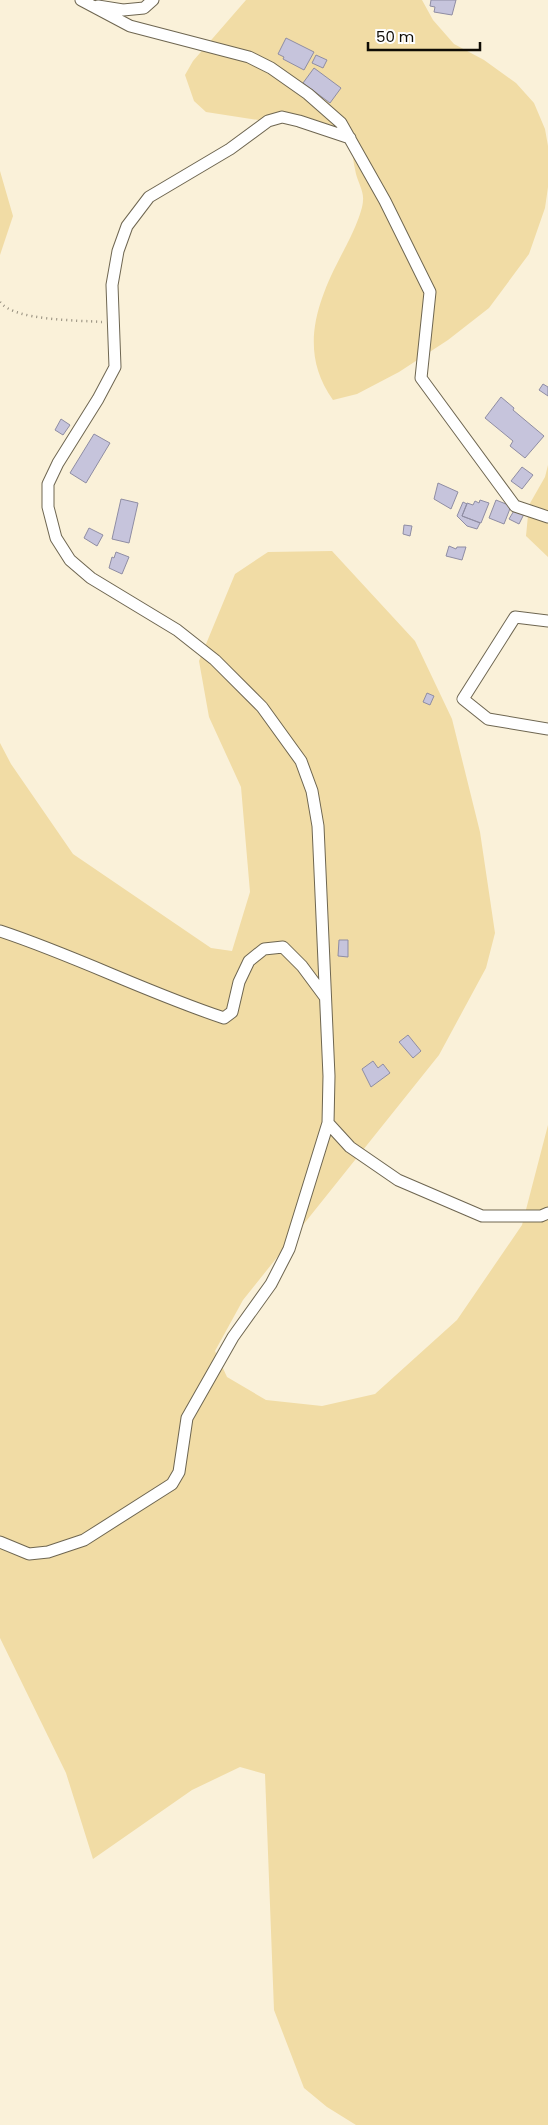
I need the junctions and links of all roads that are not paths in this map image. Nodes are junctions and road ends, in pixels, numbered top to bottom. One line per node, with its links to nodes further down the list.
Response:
1 (153, 0): 2 (street)
2 (85, 2): 3 (street)
3 (350, 138): 4 (street); 8 (street)
4 (548, 517)
5 (548, 620): 6 (street)
6 (548, 729)
7 (0, 931): 8 (street)
8 (325, 997): 9 (street)
9 (328, 1122): 10 (street); 11 (street)
10 (548, 1213)
11 (0, 1542)

